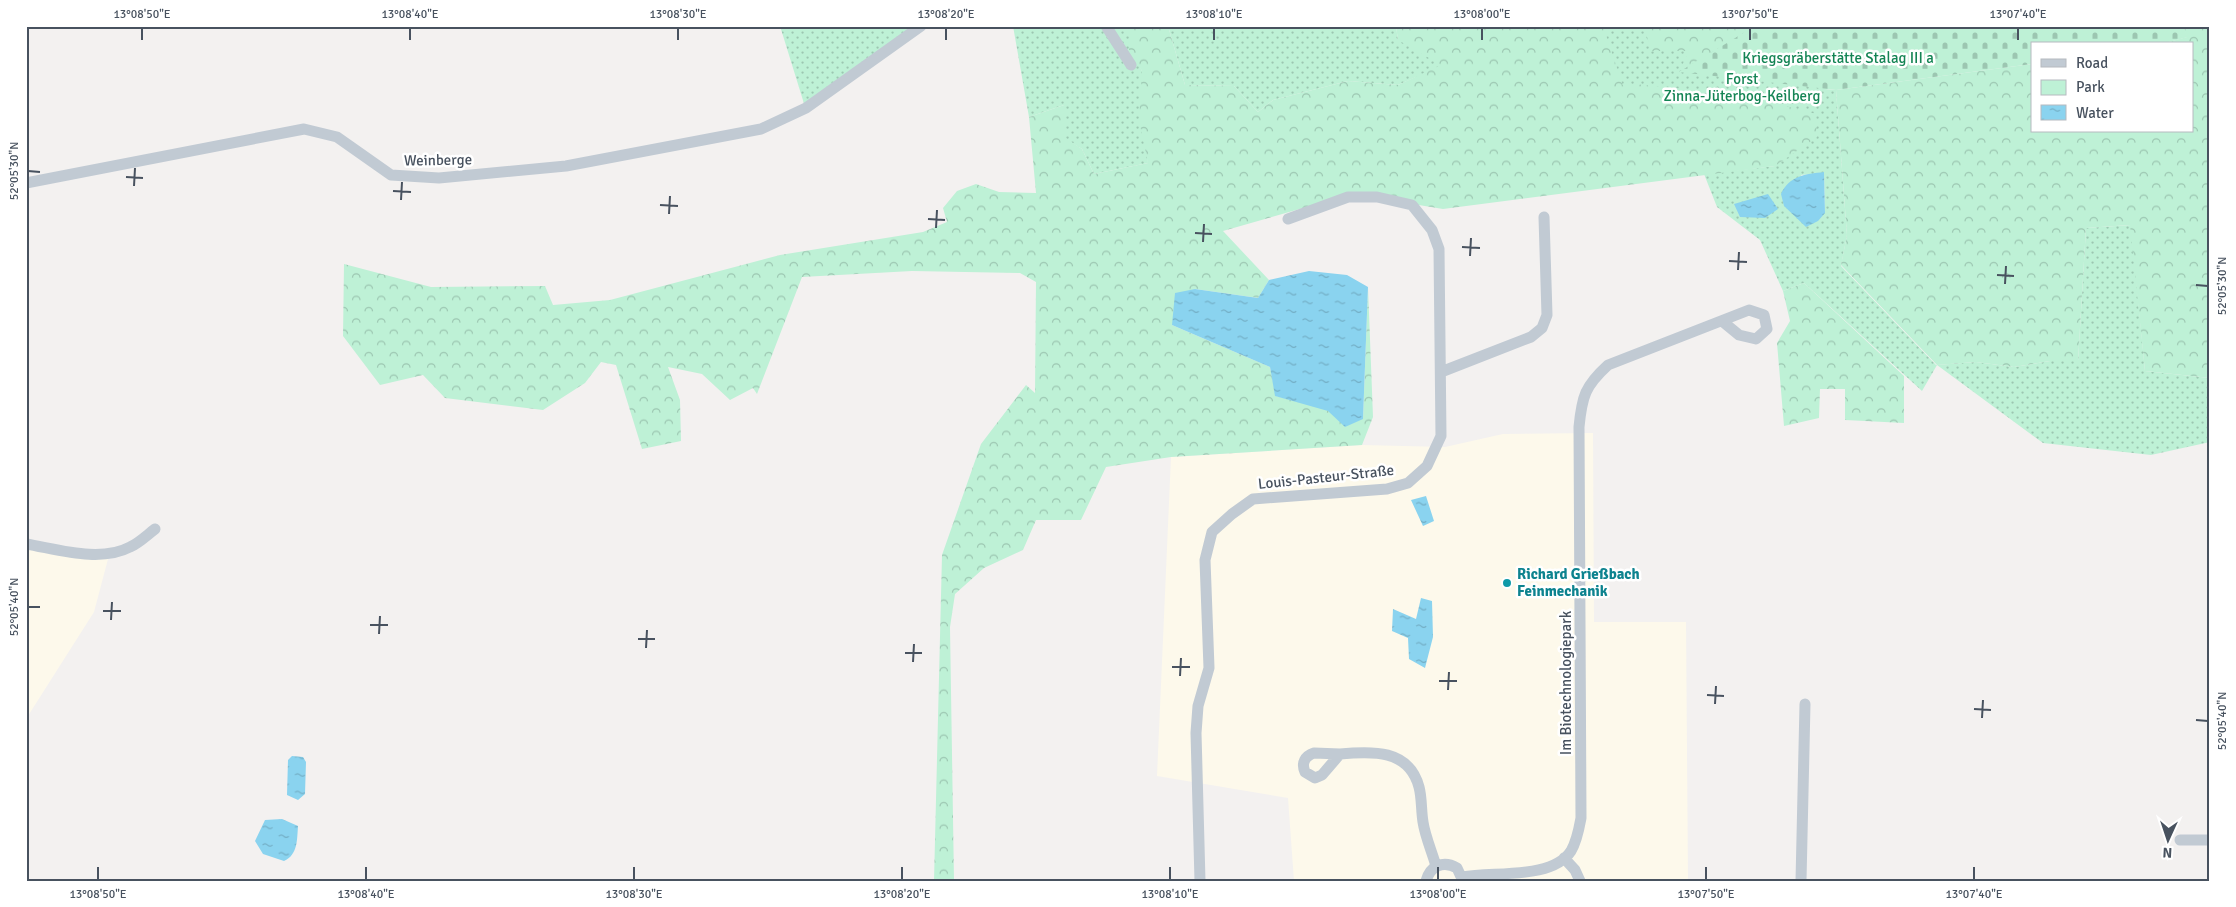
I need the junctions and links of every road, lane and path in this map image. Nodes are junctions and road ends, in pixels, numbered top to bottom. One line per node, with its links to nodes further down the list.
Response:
1 (921, 26): 4 (street, Weinberge)
2 (1106, 26): 3 (street)
3 (1131, 65)
4 (26, 182)
5 (1544, 217): 8 (street)
6 (1288, 219): 8 (street, Louis-Pasteur-Straße)
7 (1722, 321): 15 (street, Im Biotechnologiepark)
8 (1441, 372): 18 (street, Louis-Pasteur-Straße)
9 (155, 529): 10 (street)
10 (26, 544)
11 (1805, 704): 21 (street)
12 (1340, 754): 16 (street)
13 (2180, 840): 14 (street)
14 (2210, 840)
15 (1564, 858): 17 (street); 20 (street)
16 (1436, 866): 17 (street); 19 (street)
17 (1463, 879)
18 (1200, 881)
19 (1426, 881)
20 (1580, 881)
21 (1801, 881)

